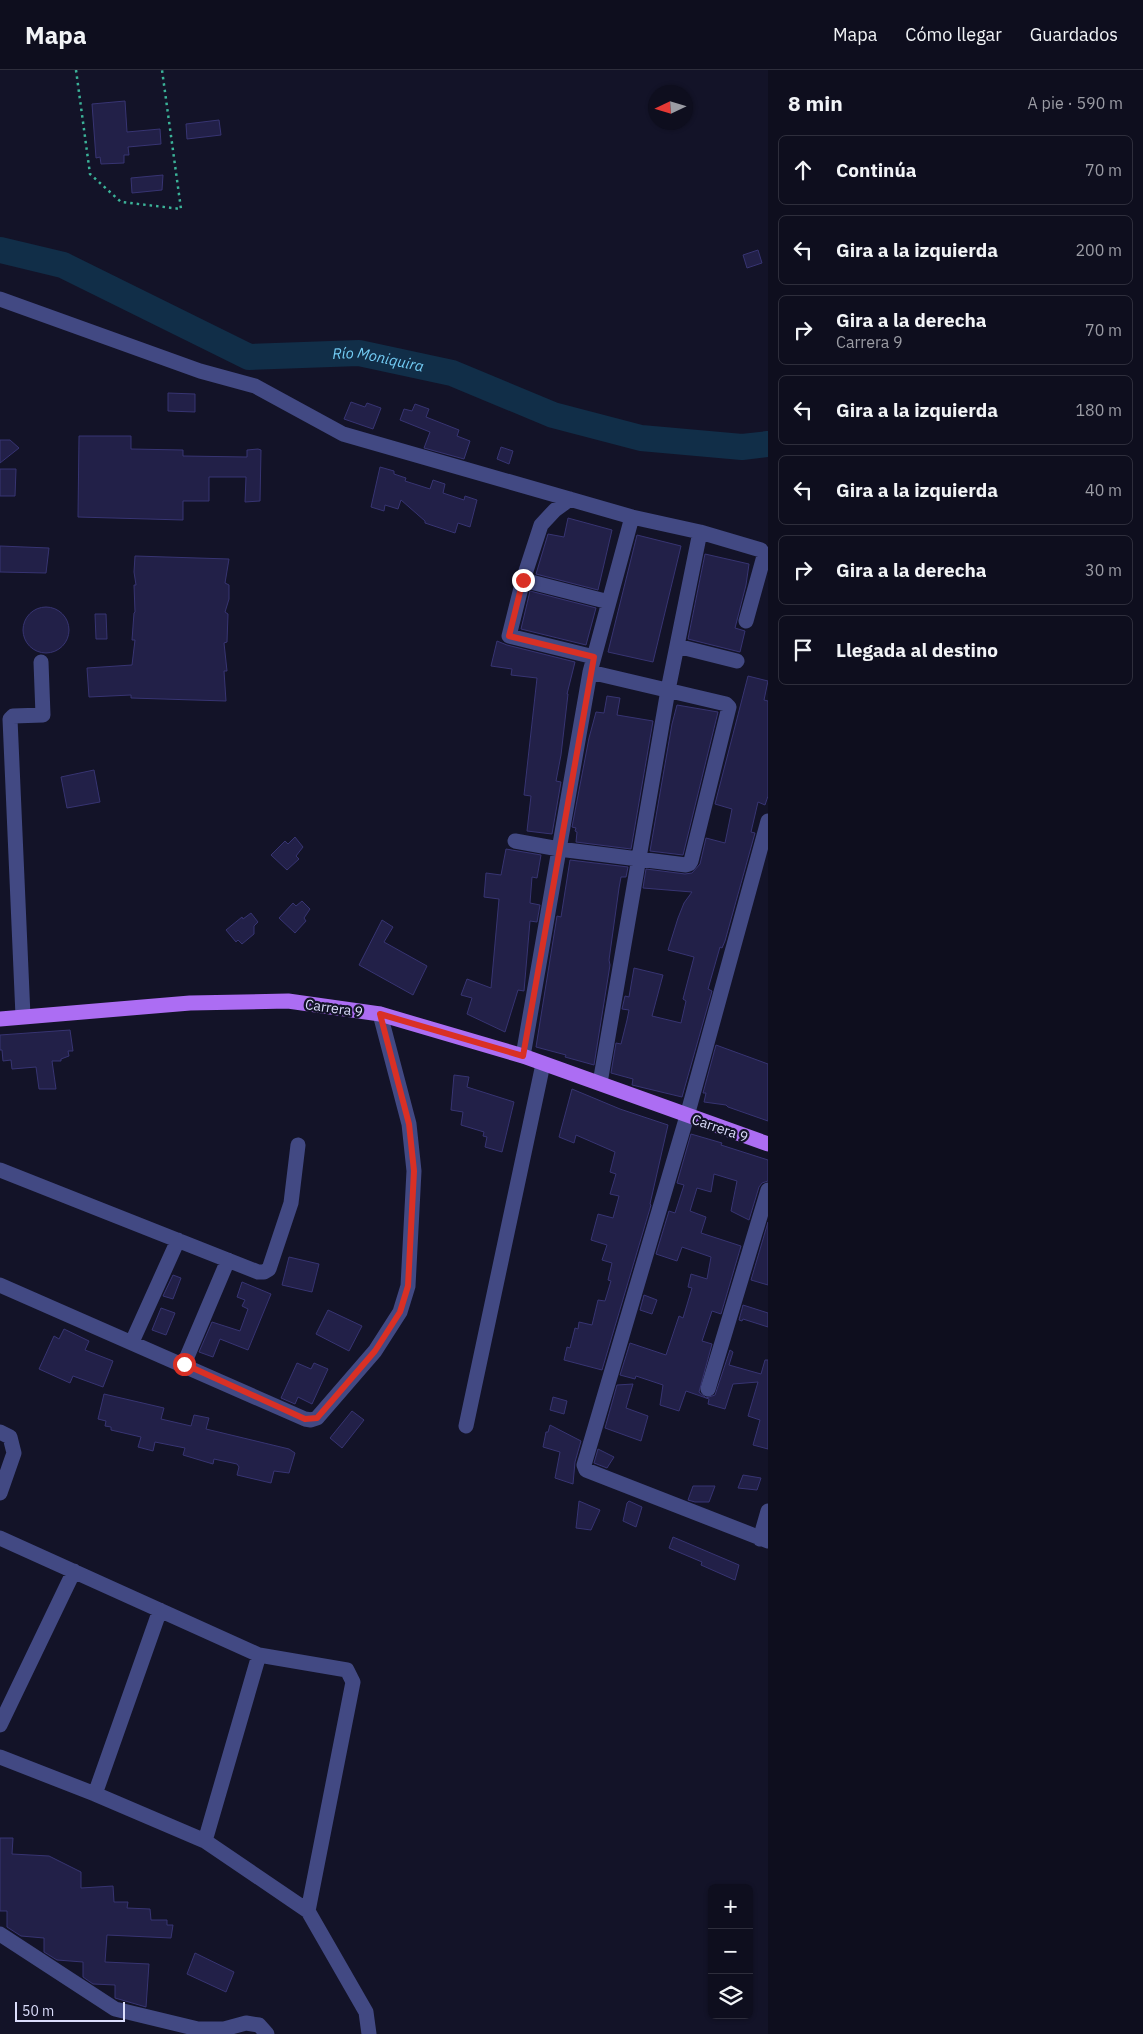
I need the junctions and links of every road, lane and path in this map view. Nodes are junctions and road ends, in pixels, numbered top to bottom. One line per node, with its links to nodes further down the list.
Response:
1 (76, 70): 2 (path)
2 (162, 70)
3 (0, 299): 4 (street)
4 (570, 499): 5 (street); 7 (street)
5 (632, 517): 6 (street); 8 (street)
6 (700, 532): 9 (street); 10 (street)
7 (523, 580): 8 (street); 11 (street)
8 (609, 602): 11 (street)
9 (746, 621)
10 (677, 646): 12 (street); 15 (street)
11 (594, 657): 14 (street)
12 (737, 661)
13 (41, 662): 21 (street)
14 (590, 672): 15 (street); 18 (street)
15 (668, 690): 19 (street); 19 (street)
16 (768, 821): 26 (street)
17 (515, 841): 18 (street)
18 (559, 849): 19 (street); 23 (street)
19 (639, 860): 25 (street)
20 (380, 1014): 21 (main road, Carrera 9); 23 (main road, Carrera 9); 35 (street)
21 (23, 1016): 22 (main road, Carrera 9)
22 (0, 1019)
23 (523, 1056): 24 (main road, Carrera 9)
24 (543, 1064): 25 (main road, Carrera 9); 37 (street)
25 (600, 1083): 26 (main road, Carrera 9)
26 (687, 1116): 27 (main road, Carrera 9); 42 (street)
27 (768, 1144)
28 (298, 1145): 32 (street)
29 (0, 1170): 31 (street)
30 (768, 1190): 36 (street)
31 (178, 1240): 32 (street); 34 (street)
32 (228, 1260): 35 (street)
33 (0, 1285): 34 (street)
34 (132, 1342): 35 (street)
35 (184, 1364)
36 (708, 1389)
37 (466, 1426)
38 (0, 1432): 39 (street)
39 (0, 1493)
40 (768, 1511): 42 (street)
41 (0, 1538): 43 (street)
42 (764, 1540)
43 (74, 1572): 44 (street); 46 (street)
44 (160, 1610): 45 (street); 48 (street)
45 (259, 1655): 49 (street); 50 (street)
46 (0, 1725)
47 (0, 1757): 48 (street)
48 (95, 1794): 49 (street)
49 (205, 1841): 50 (street)
50 (308, 1911): 53 (street)
51 (0, 1934): 52 (street)
52 (267, 2034)
53 (369, 2034)

